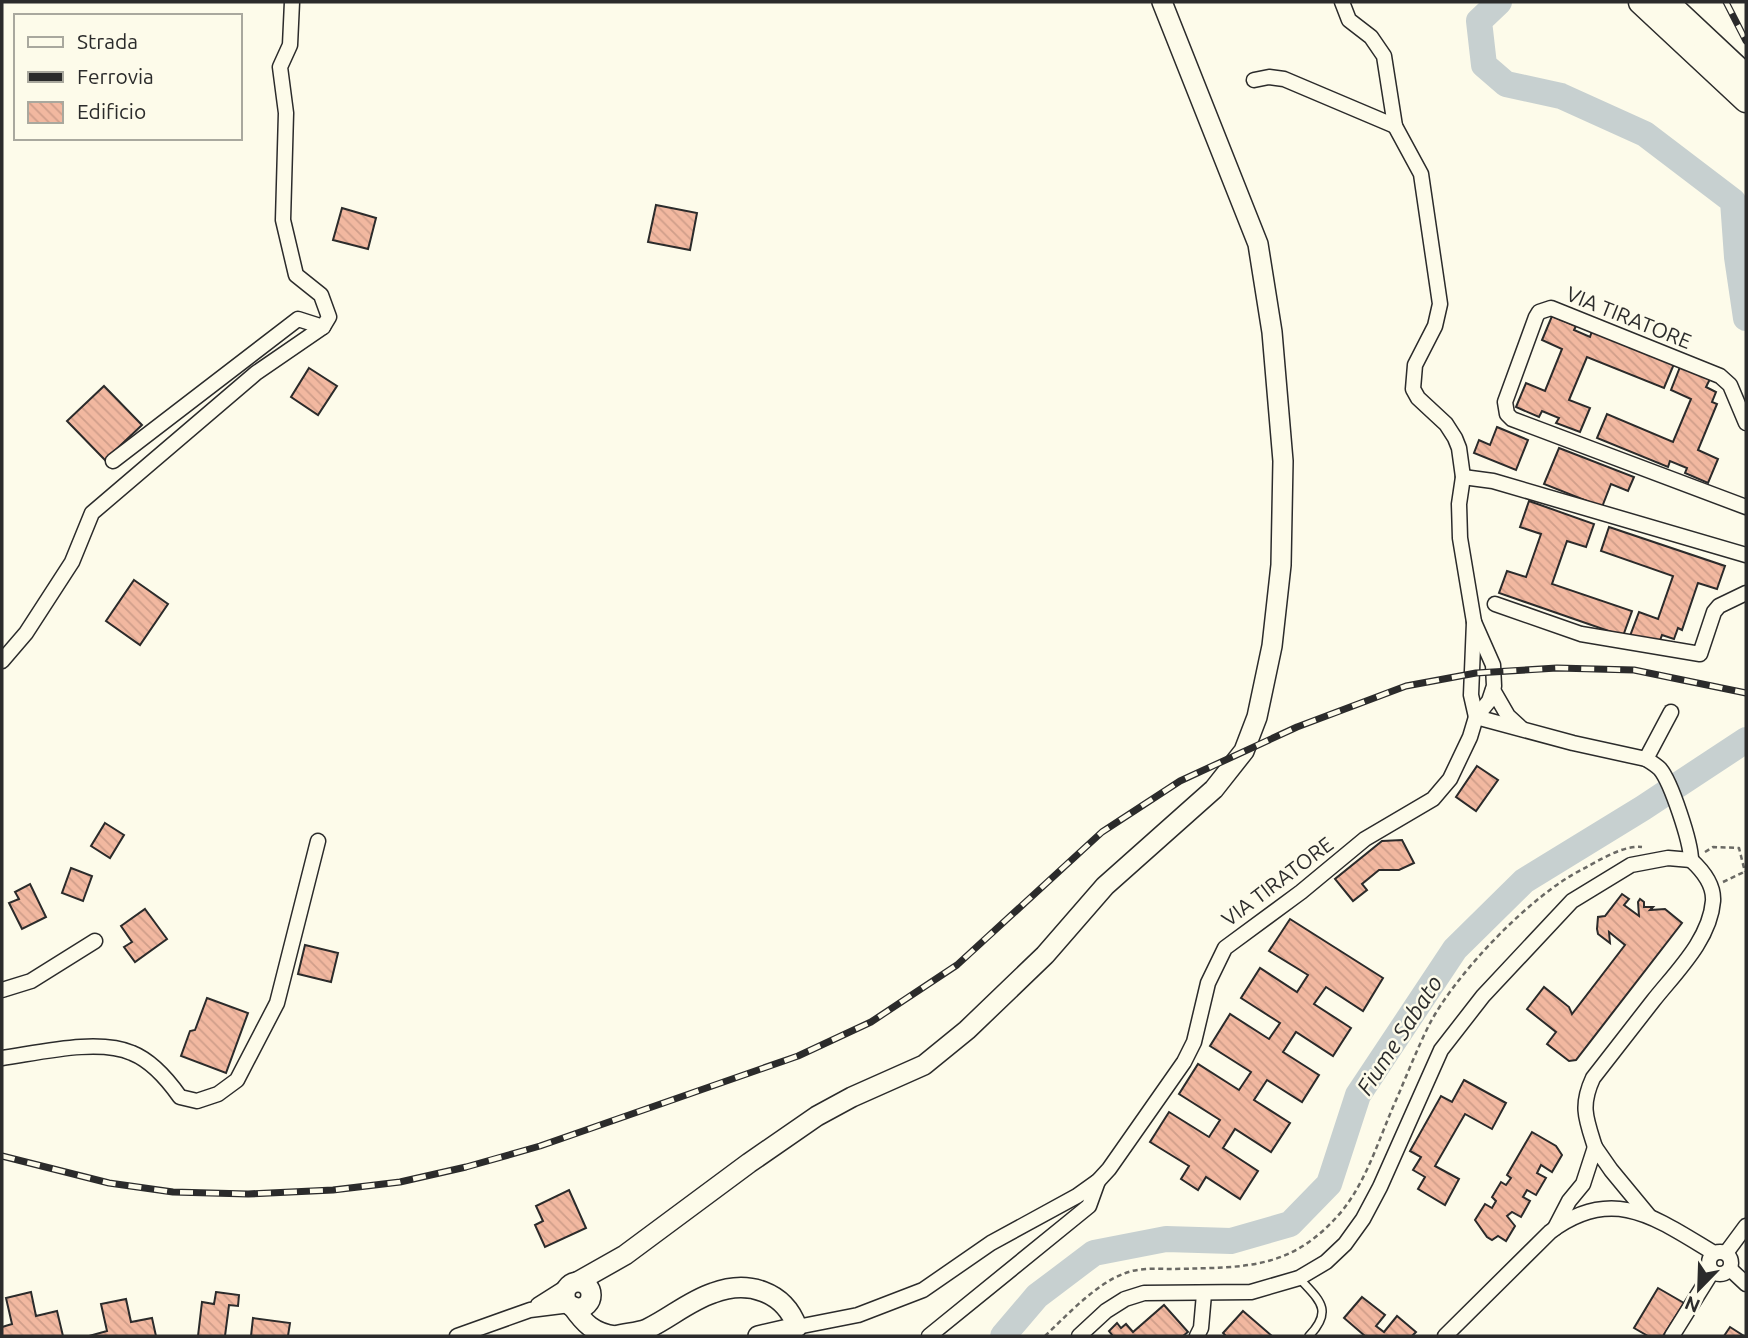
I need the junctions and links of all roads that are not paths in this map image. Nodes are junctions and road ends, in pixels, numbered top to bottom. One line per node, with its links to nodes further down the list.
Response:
1 (292, 2): 10 (street)
2 (1161, 2): 43 (street)
3 (1342, 2): 9 (street, VIA TIRATORE)
4 (1641, 2): 8 (highway)
5 (1666, 2): 6 (highway)
6 (1746, 77)
7 (1254, 80): 9 (street)
8 (1746, 100)
9 (1395, 126): 13 (street, VIA TIRATORE)
10 (323, 327): 12 (street); 19 (street)
11 (1746, 423): 14 (street, VIA TIRATORE)
12 (113, 461)
13 (1463, 477): 15 (street); 18 (street, VIA TIRATORE)
14 (1746, 507)
15 (1746, 555)
16 (1746, 593): 17 (street)
17 (1495, 604)
18 (1474, 622): 20 (street, VIA TIRATORE); 22 (street, VIA TIRATORE)
19 (2, 662)
20 (1493, 690): 22 (street, VIA TIRATORE); 23 (street)
21 (1671, 712): 24 (street)
22 (1476, 716): 23 (street); 31 (street, VIA TIRATORE)
23 (1522, 729): 24 (street)
24 (1646, 759): 26 (street)
25 (318, 841): 29 (street)
26 (1691, 860): 30 (street); 40 (street)
27 (94, 941): 28 (street)
28 (2, 990)
29 (2, 1058)
30 (1595, 1147): 32 (street); 34 (street)
31 (1098, 1181): 44 (street, VIA TIRATORE); 48 (street, VIA TIRATORE)
32 (1576, 1192): 33 (street); 36 (street)
33 (1584, 1214): 34 (street); 36 (street)
34 (1649, 1216): 37 (street)
35 (1746, 1226): 37 (street)
36 (1552, 1230): 52 (street)
37 (1720, 1253): 38 (street); 39 (street)
38 (1730, 1269): 39 (street); 41 (street)
39 (1712, 1272): 53 (street)
40 (1299, 1278): 42 (street); 51 (lane)
41 (1746, 1284)
42 (1204, 1294): 49 (street); 50 (street)
43 (578, 1295): 45 (street); 46 (street)
44 (797, 1327): 45 (street); 47 (street)
45 (619, 1335)
46 (457, 1336)
47 (758, 1336)
48 (929, 1336)
49 (1079, 1336)
50 (1198, 1336)
51 (1309, 1336)
52 (1445, 1336)
53 (1672, 1336)

